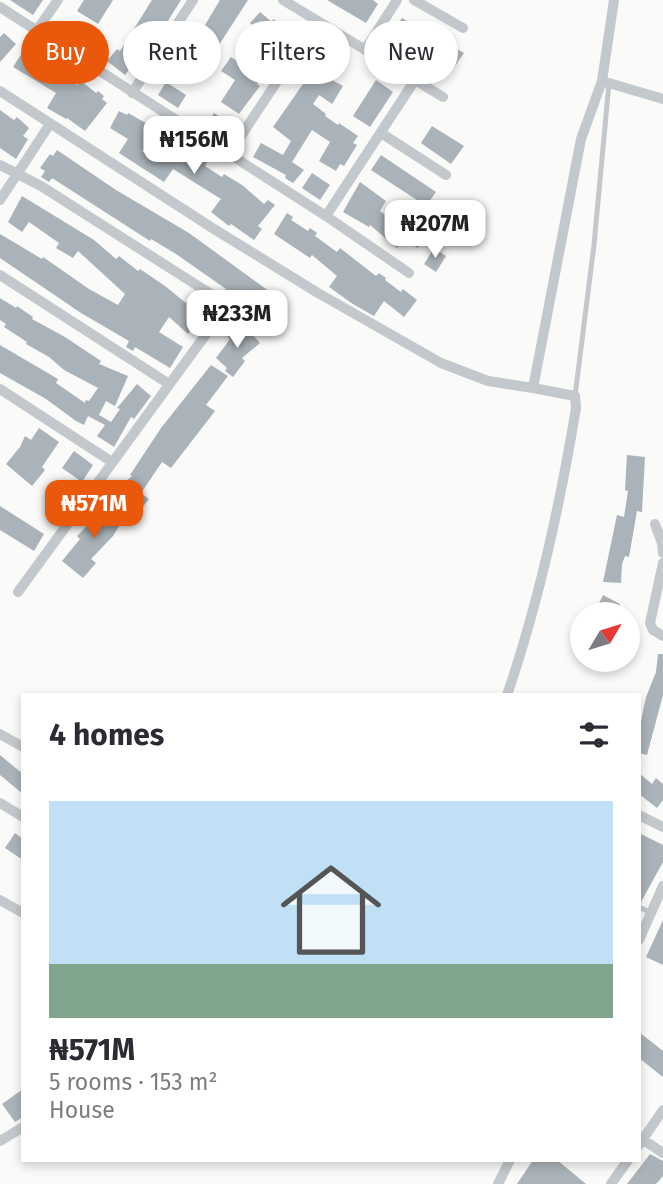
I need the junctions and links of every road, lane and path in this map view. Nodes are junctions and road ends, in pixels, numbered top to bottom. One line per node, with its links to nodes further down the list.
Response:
1 (58, 0): 9 (street)
2 (192, 0): 19 (street)
3 (283, 0): 10 (street)
4 (397, 0): 11 (street)
5 (414, 0): 12 (street)
6 (614, 0): 14 (street)
7 (0, 7): 8 (street)
8 (23, 21)
9 (43, 21)
10 (317, 21)
11 (384, 21)
12 (463, 28)
13 (109, 78): 19 (street)
14 (606, 82): 21 (street); 33 (street); 35 (lane)
15 (275, 84): 24 (street)
16 (412, 84): 23 (street)
17 (422, 84): 20 (street)
18 (0, 91): 22 (street)
19 (132, 93): 24 (street)
20 (443, 97)
21 (663, 99)
22 (50, 124): 26 (street); 33 (street)
23 (381, 133): 27 (street); 29 (street)
24 (229, 154): 29 (street)
25 (0, 165): 26 (street)
26 (16, 175): 28 (street); 32 (street)
27 (446, 175)
28 (0, 200)
29 (326, 216): 30 (street)
30 (409, 273)
31 (0, 275): 32 (street)
32 (169, 384): 36 (street)
33 (533, 388): 35 (street)
34 (0, 389): 36 (street)
35 (575, 396): 42 (street)
36 (112, 462): 40 (street)
37 (655, 524): 38 (street)
38 (663, 553)
39 (663, 563): 41 (street)
40 (18, 592)
41 (663, 636)
42 (508, 693)
43 (0, 734): 44 (street)
44 (21, 746)
45 (0, 803): 46 (street)
46 (21, 816)
47 (641, 817): 48 (street)
48 (663, 827)
49 (663, 886): 53 (street)
50 (0, 900): 52 (street)
51 (641, 908): 53 (lane)
52 (21, 912)
53 (651, 913): 54 (street)
54 (641, 936)
55 (663, 1110): 57 (street)
56 (21, 1128): 58 (street)
57 (641, 1140)
58 (0, 1141)
59 (641, 1142): 60 (street)
60 (663, 1153)
61 (509, 1162): 63 (street)
62 (627, 1162): 64 (street)
63 (498, 1184)
64 (611, 1184)

